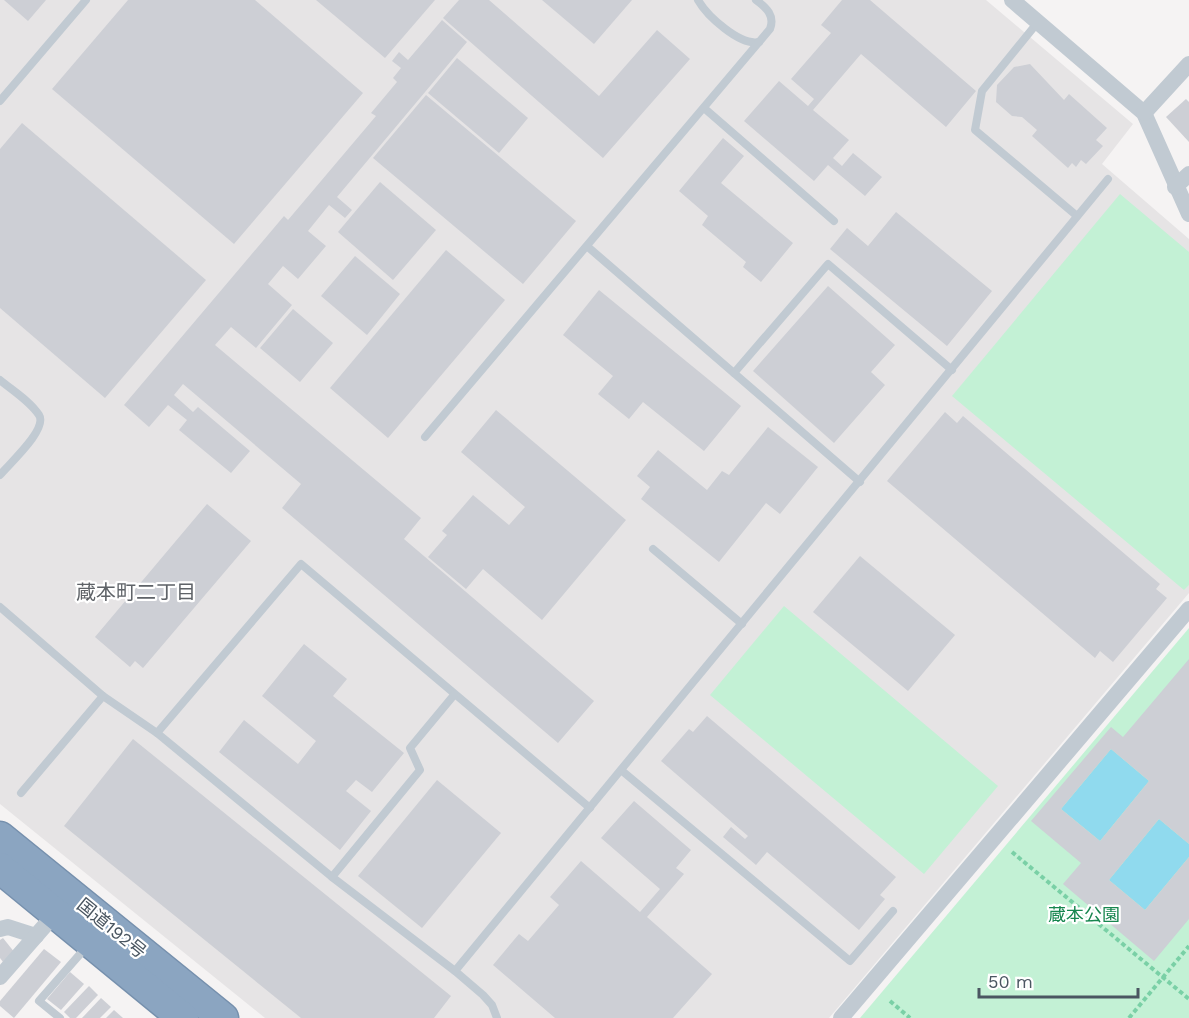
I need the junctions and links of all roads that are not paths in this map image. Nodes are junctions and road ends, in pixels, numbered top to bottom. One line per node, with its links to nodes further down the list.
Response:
1 (86, 0): 8 (lane)
2 (698, 0): 6 (lane)
3 (756, 0): 6 (lane)
4 (1012, 0): 5 (street)
5 (1038, 22): 10 (street); 15 (lane)
6 (759, 42): 9 (lane)
7 (1189, 64): 10 (street)
8 (0, 101)
9 (704, 108): 16 (lane); 17 (lane)
10 (1144, 113): 13 (street)
11 (1189, 174): 13 (street)
12 (1108, 179): 15 (lane)
13 (1175, 187): 14 (street)
14 (1189, 214)
15 (1077, 216): 18 (lane)
16 (834, 221)
17 (588, 247): 19 (lane); 21 (lane)
18 (952, 370): 19 (lane); 23 (lane)
19 (734, 373): 23 (lane)
20 (0, 380): 22 (lane)
21 (425, 437)
22 (0, 475)
23 (860, 482): 27 (lane)
24 (653, 549): 27 (lane)
25 (0, 608): 29 (lane)
26 (1189, 609): 48 (street)
27 (742, 624): 31 (lane)
28 (454, 695): 30 (lane); 33 (lane); 36 (lane)
29 (102, 696): 30 (lane); 32 (lane)
30 (157, 733): 36 (lane)
31 (621, 770): 33 (lane); 37 (lane)
32 (21, 793)
33 (590, 808): 42 (lane)
34 (0, 837): 46 (highway, 国道192号)
35 (0, 868): 38 (highway, 国道192号)
36 (332, 877): 42 (lane)
37 (893, 910)
38 (56, 914): 40 (street); 41 (highway, 国道192号)
39 (0, 929): 40 (street)
40 (36, 936): 43 (street)
41 (90, 942): 44 (lane); 45 (highway, 国道192号)
42 (455, 971): 47 (lane)
43 (0, 977)
44 (60, 1018)
45 (183, 1018)
46 (223, 1018)
47 (497, 1018)
48 (841, 1018)

